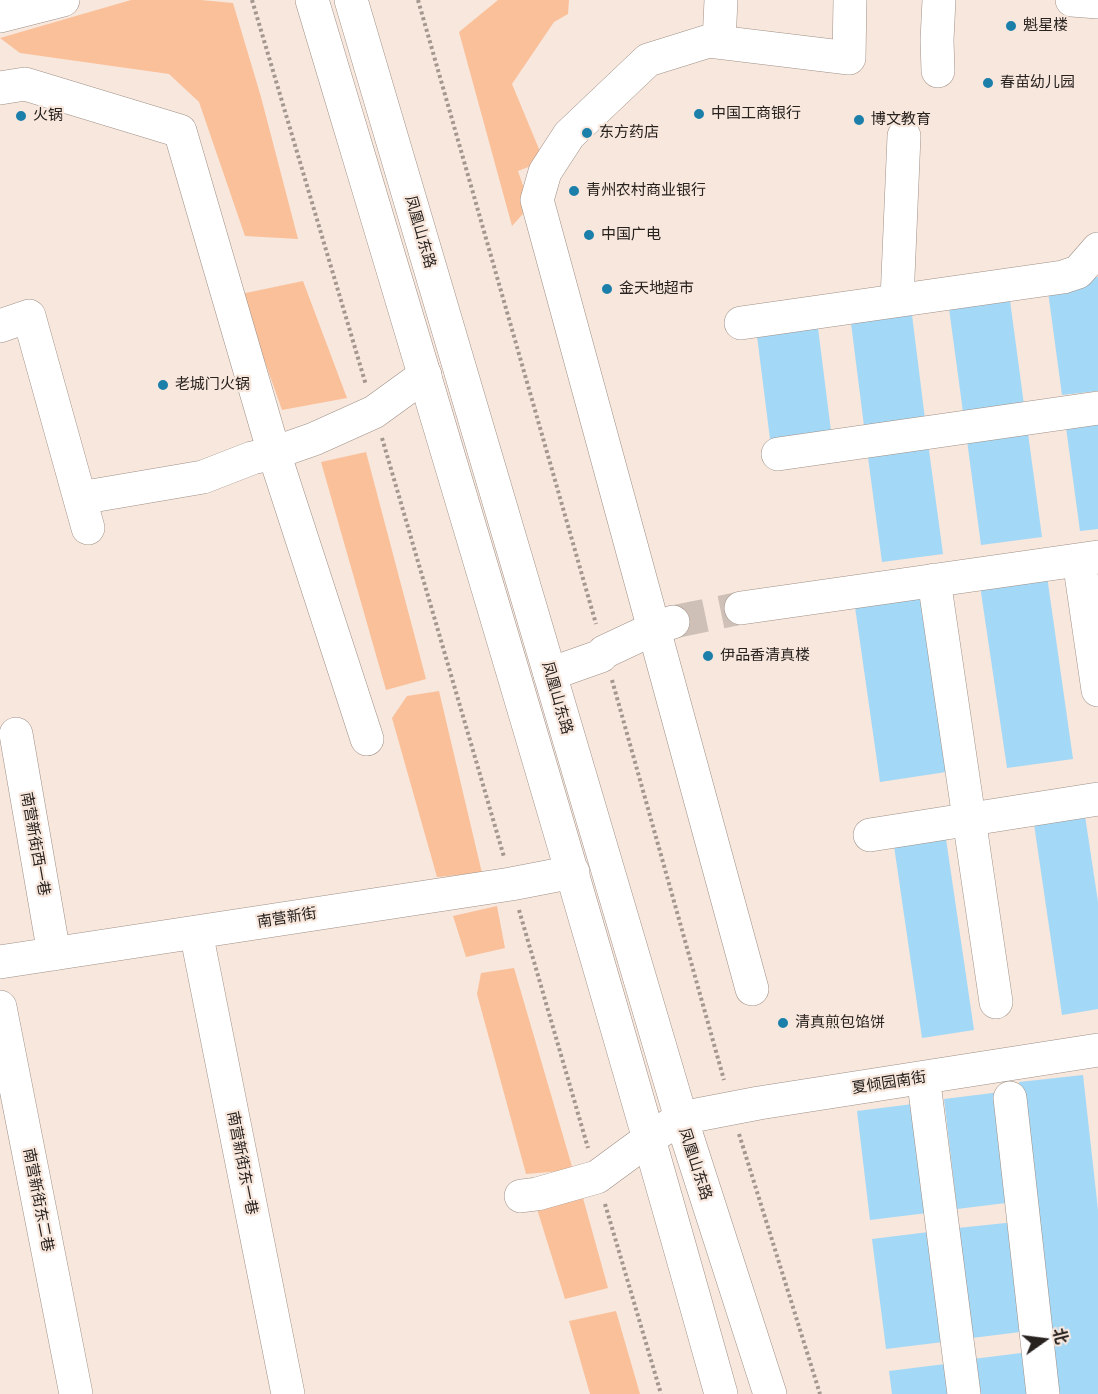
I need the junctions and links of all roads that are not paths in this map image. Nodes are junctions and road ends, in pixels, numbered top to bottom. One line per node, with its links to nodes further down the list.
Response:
1 (63, 0): 9 (street)
2 (312, 0): 18 (street)
3 (351, 0): 26 (street, 凤凰山东路)
4 (721, 0): 10 (street)
5 (850, 0): 10 (street)
6 (939, 0): 11 (street)
7 (1072, 0): 8 (street)
8 (1098, 2)
9 (0, 16)
10 (719, 42): 25 (street)
11 (938, 71)
12 (0, 88): 20 (street)
13 (904, 136): 15 (street)
14 (1098, 249): 15 (street)
15 (897, 300): 16 (street)
16 (741, 323)
17 (0, 326): 20 (street)
18 (424, 375): 20 (street); 33 (street)
19 (1098, 408): 21 (street)
20 (274, 453): 29 (street)
21 (778, 454)
22 (1089, 559): 23 (street); 27 (street)
23 (934, 580): 24 (street); 31 (street)
24 (741, 608)
25 (663, 625): 26 (street); 37 (street)
26 (550, 674): 43 (street, 凤凰山东路)
27 (1098, 690)
28 (16, 734): 35 (street, 南营新街西一巷)
29 (367, 739)
30 (1098, 799): 31 (street)
31 (969, 818): 32 (street); 38 (street)
32 (870, 835)
33 (573, 872): 34 (street, 南营新街); 44 (street)
34 (196, 932): 35 (street, 南营新街); 47 (street, 南营新街东一巷)
35 (54, 954): 36 (street, 南营新街)
36 (0, 962)
37 (752, 989)
38 (996, 1002)
39 (0, 1007): 46 (street, 南营新街东二巷)
40 (1098, 1050): 43 (street, 夏倾园南街)
41 (925, 1090): 50 (street)
42 (1010, 1098): 51 (street)
43 (681, 1118): 44 (street); 49 (street, 凤凰山东路)
44 (650, 1138): 45 (street); 48 (street)
45 (522, 1196)
46 (76, 1394)
47 (288, 1394)
48 (721, 1394)
49 (770, 1394)
50 (964, 1394)
51 (1043, 1394)

